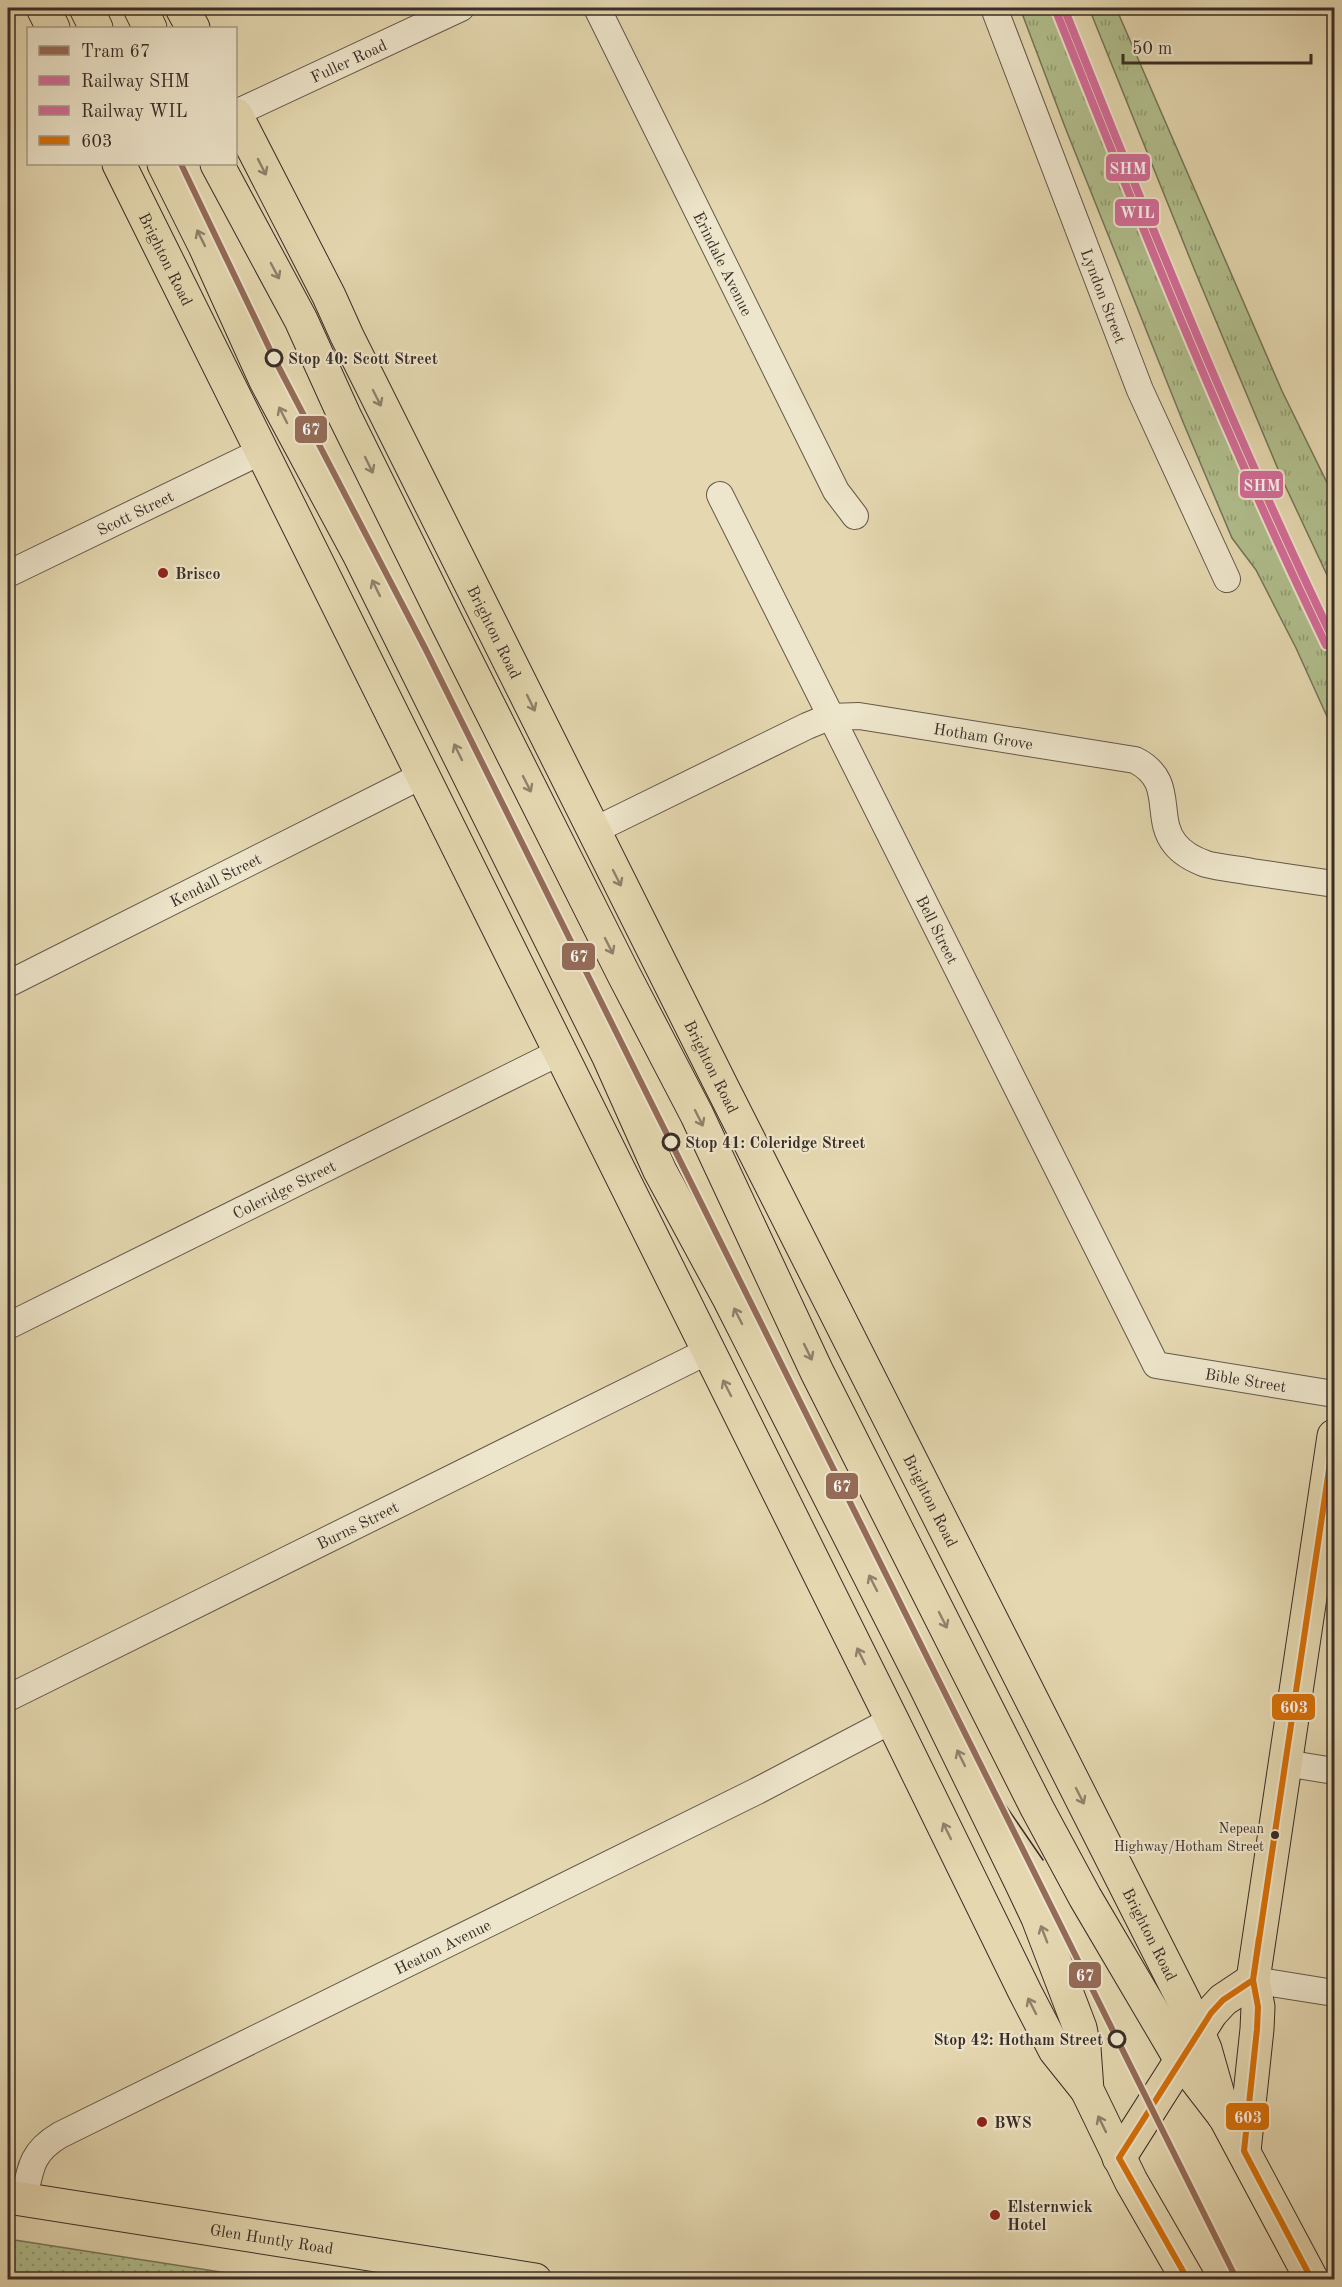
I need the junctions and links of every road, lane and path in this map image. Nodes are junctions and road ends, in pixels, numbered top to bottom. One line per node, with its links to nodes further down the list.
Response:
1 (42, 8): 8 (main road)
2 (86, 8): 9 (main road)
3 (140, 8): 10 (main road)
4 (182, 8): 11 (main road)
5 (461, 8): 12 (street, Fuller Road)
6 (597, 8): 19 (street, Erindale Avenue)
7 (994, 8): 21 (street, Lyndon Street)
8 (52, 27)
9 (96, 27)
10 (150, 27)
11 (192, 27)
12 (237, 114)
13 (237, 116): 25 (main road, Brighton Road, one-way to 25)
14 (164, 165): 24 (main road, Brighton Road, one-way to 14)
15 (219, 165): 23 (main road, Brighton Road, one-way to 23)
16 (124, 169): 17 (main road, Brighton Road)
17 (262, 451): 20 (street, Scott Street); 22 (main road, Brighton Road)
18 (720, 495): 26 (street, Bell Street)
19 (855, 516)
20 (8, 574)
21 (1227, 579)
22 (328, 584): 24 (main road); 27 (main road, Brighton Road)
23 (450, 629): 24 (main road); 25 (main road); 35 (main road, Brighton Road, one-way to 35)
24 (406, 649): 29 (main road, Brighton Road, one-way to 24)
25 (515, 671): 28 (main road, Brighton Road, one-way to 28)
26 (829, 717): 28 (street, Hotham Grove); 30 (street, Hotham Grove); 38 (street, Bell Street)
27 (423, 775): 31 (main road, Brighton Road); 32 (street, Kendall Street)
28 (593, 831): 34 (main road, Brighton Road, one-way to 34)
29 (521, 880): 31 (main road); 43 (main road, Brighton Road, one-way to 29)
30 (1335, 884)
31 (518, 967): 33 (main road, Brighton Road)
32 (8, 984)
33 (560, 1052): 36 (street, Coleridge Street); 37 (main road, Brighton Road)
34 (766, 1173): 35 (main road); 50 (main road, Brighton Road, one-way to 50)
35 (755, 1241): 42 (main road, Brighton Road, one-way to 42)
36 (8, 1326)
37 (708, 1351): 40 (main road, Brighton Road, one-way to 37); 44 (street, Burns Street)
38 (1156, 1365): 39 (street, Bible Street)
39 (1335, 1394)
40 (749, 1432): 43 (main road); 45 (main road, Brighton Road, one-way to 40)
41 (1335, 1437): 46 (main road)
42 (861, 1454): 43 (main road); 51 (main road, Brighton Road, one-way to 51)
43 (817, 1474): 52 (main road, Brighton Road, one-way to 43)
44 (8, 1698)
45 (892, 1720): 52 (main road, Brighton Road, one-way to 45); 56 (street, Heaton Avenue)
46 (1285, 1763): 47 (street); 48 (main road)
47 (1335, 1771)
48 (1253, 1980): 49 (street); 50 (main road); 54 (main road)
49 (1335, 1993)
50 (1198, 2032): 51 (main road); 53 (main road, Brighton Road)
51 (1181, 2060): 53 (main road, Brighton Road); 55 (main road)
52 (1086, 2090): 55 (main road, Brighton Road, one-way to 52)
53 (1225, 2117): 54 (main road, Brighton Road)
54 (1244, 2151): 59 (main road, Brighton Road)
55 (1119, 2158): 58 (main road, Brighton Road)
56 (16, 2198): 57 (main road, Glen Huntly Road)
57 (535, 2280)
58 (1188, 2280)
59 (1312, 2280)

